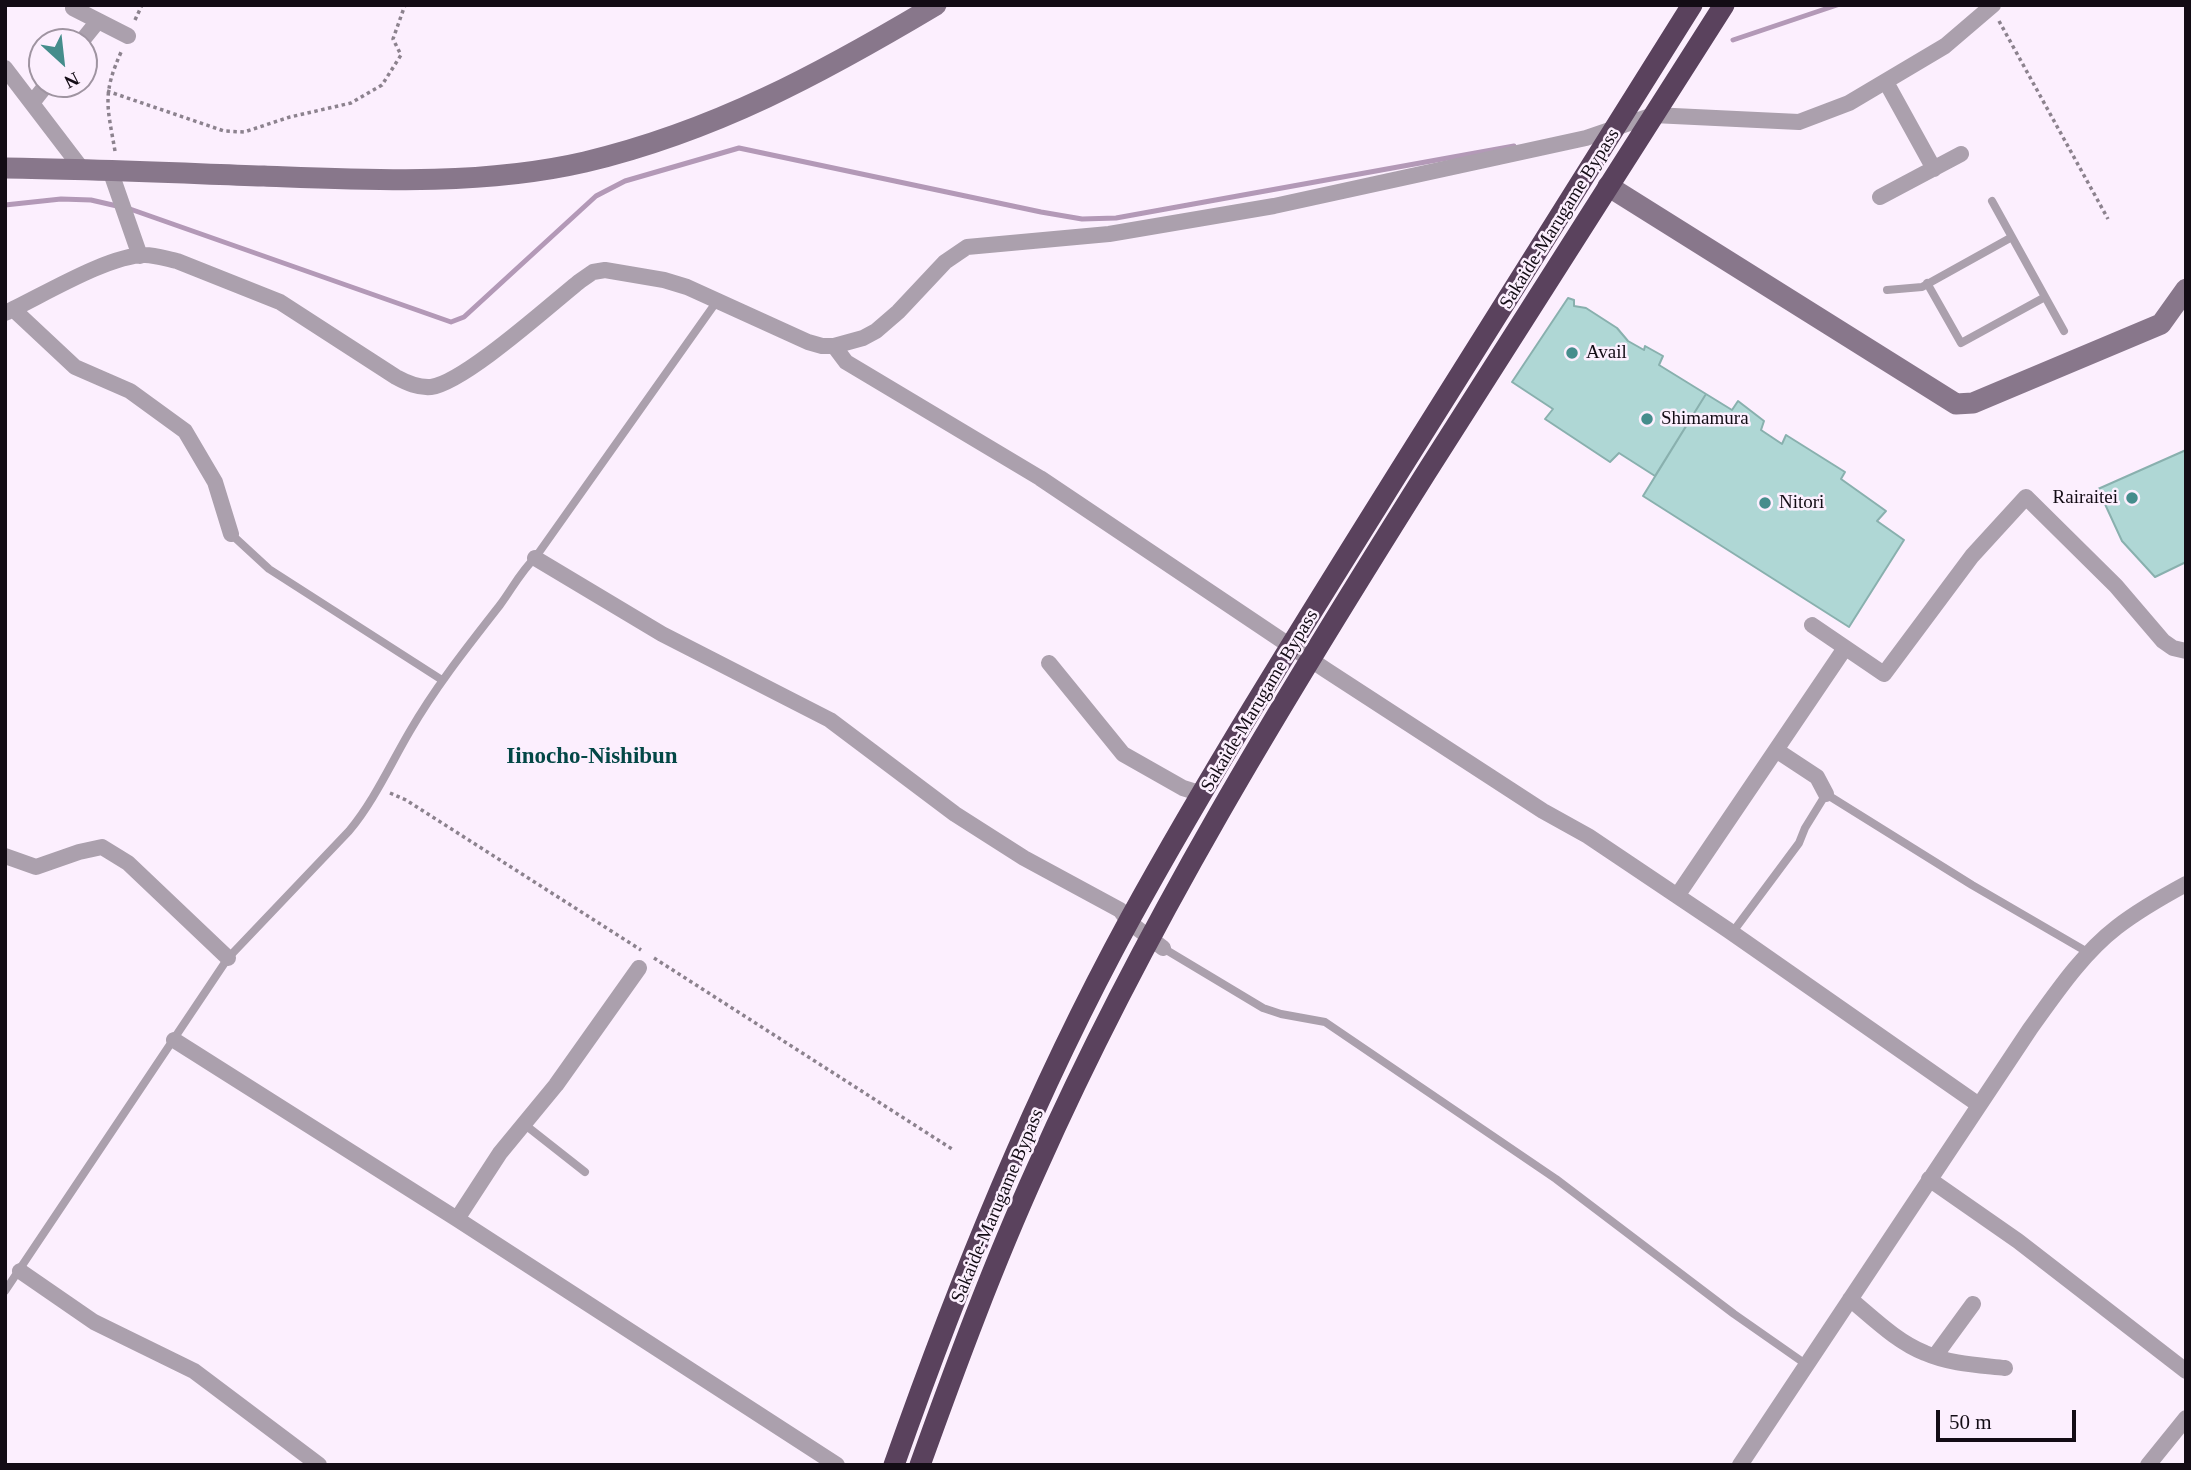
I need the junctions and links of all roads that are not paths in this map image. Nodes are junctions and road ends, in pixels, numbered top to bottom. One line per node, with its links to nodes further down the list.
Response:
1 (936, 5): 19 (street)
2 (1692, 5): 14 (highway, Sakaide-Marugame Bypass)
3 (1724, 5): 13 (highway, Sakaide-Marugame Bypass)
4 (1992, 6): 10 (street)
5 (73, 8): 6 (street)
6 (98, 21): 7 (street); 8 (street)
7 (92, 28)
8 (128, 36)
9 (5, 68): 12 (street)
10 (1886, 82): 13 (street); 18 (street)
11 (36, 98): 12 (street)
12 (32, 103): 17 (street)
13 (1653, 115): 14 (street); 20 (highway, Sakaide-Marugame Bypass)
14 (1614, 128): 32 (street); 36 (highway, Sakaide-Marugame Bypass)
15 (1961, 154): 18 (street)
16 (5, 168): 17 (street)
17 (82, 169): 19 (street)
18 (1934, 169): 21 (street)
19 (114, 170): 24 (street)
20 (1608, 186): 26 (street); 39 (highway, Sakaide-Marugame Bypass)
21 (1880, 197)
22 (1992, 201): 23 (lane)
23 (2012, 237): 25 (lane); 28 (lane)
24 (140, 256): 29 (street); 30 (street)
25 (1927, 284): 27 (lane); 28 (lane)
26 (2186, 289)
27 (1887, 290)
28 (2045, 297): 31 (lane)
29 (717, 301): 32 (street); 34 (lane)
30 (9, 311): 33 (street)
31 (2064, 331)
32 (834, 346): 36 (street)
33 (231, 534): 41 (lane)
34 (535, 558): 41 (lane); 48 (street)
35 (1812, 625): 37 (street)
36 (1290, 645): 39 (street); 43 (highway, Sakaide-Marugame Bypass)
37 (1845, 648): 38 (street); 42 (street)
38 (2186, 651)
39 (1309, 658): 47 (street); 50 (highway, Sakaide-Marugame Bypass)
40 (1049, 663): 43 (street)
41 (442, 680): 52 (lane)
42 (1776, 750): 44 (street); 47 (street)
43 (1202, 794): 48 (highway, Sakaide-Marugame Bypass)
44 (1826, 794): 49 (lane); 51 (lane)
45 (5, 856): 52 (street)
46 (2186, 884): 51 (street)
47 (1677, 896): 49 (street)
48 (1129, 922): 50 (street); 71 (highway, Sakaide-Marugame Bypass)
49 (1732, 933): 55 (street)
50 (1157, 943): 65 (lane); 72 (highway, Sakaide-Marugame Bypass)
51 (2089, 953): 55 (street)
52 (229, 958): 54 (lane)
53 (639, 968): 56 (street)
54 (174, 1040): 59 (street); 60 (lane)
55 (1979, 1105): 58 (street)
56 (524, 1124): 57 (lane); 59 (street)
57 (585, 1172)
58 (1929, 1179): 62 (street); 67 (street)
59 (457, 1219): 70 (street)
60 (20, 1272): 61 (lane); 69 (street)
61 (5, 1291)
62 (1850, 1299): 64 (street); 65 (street)
63 (1973, 1304): 64 (street)
64 (1935, 1356): 66 (street)
65 (1807, 1365): 73 (street)
66 (2005, 1368)
67 (2186, 1371)
68 (2186, 1418): 74 (street)
69 (318, 1465)
70 (837, 1465)
71 (894, 1465)
72 (920, 1465)
73 (1740, 1465)
74 (2148, 1465)

